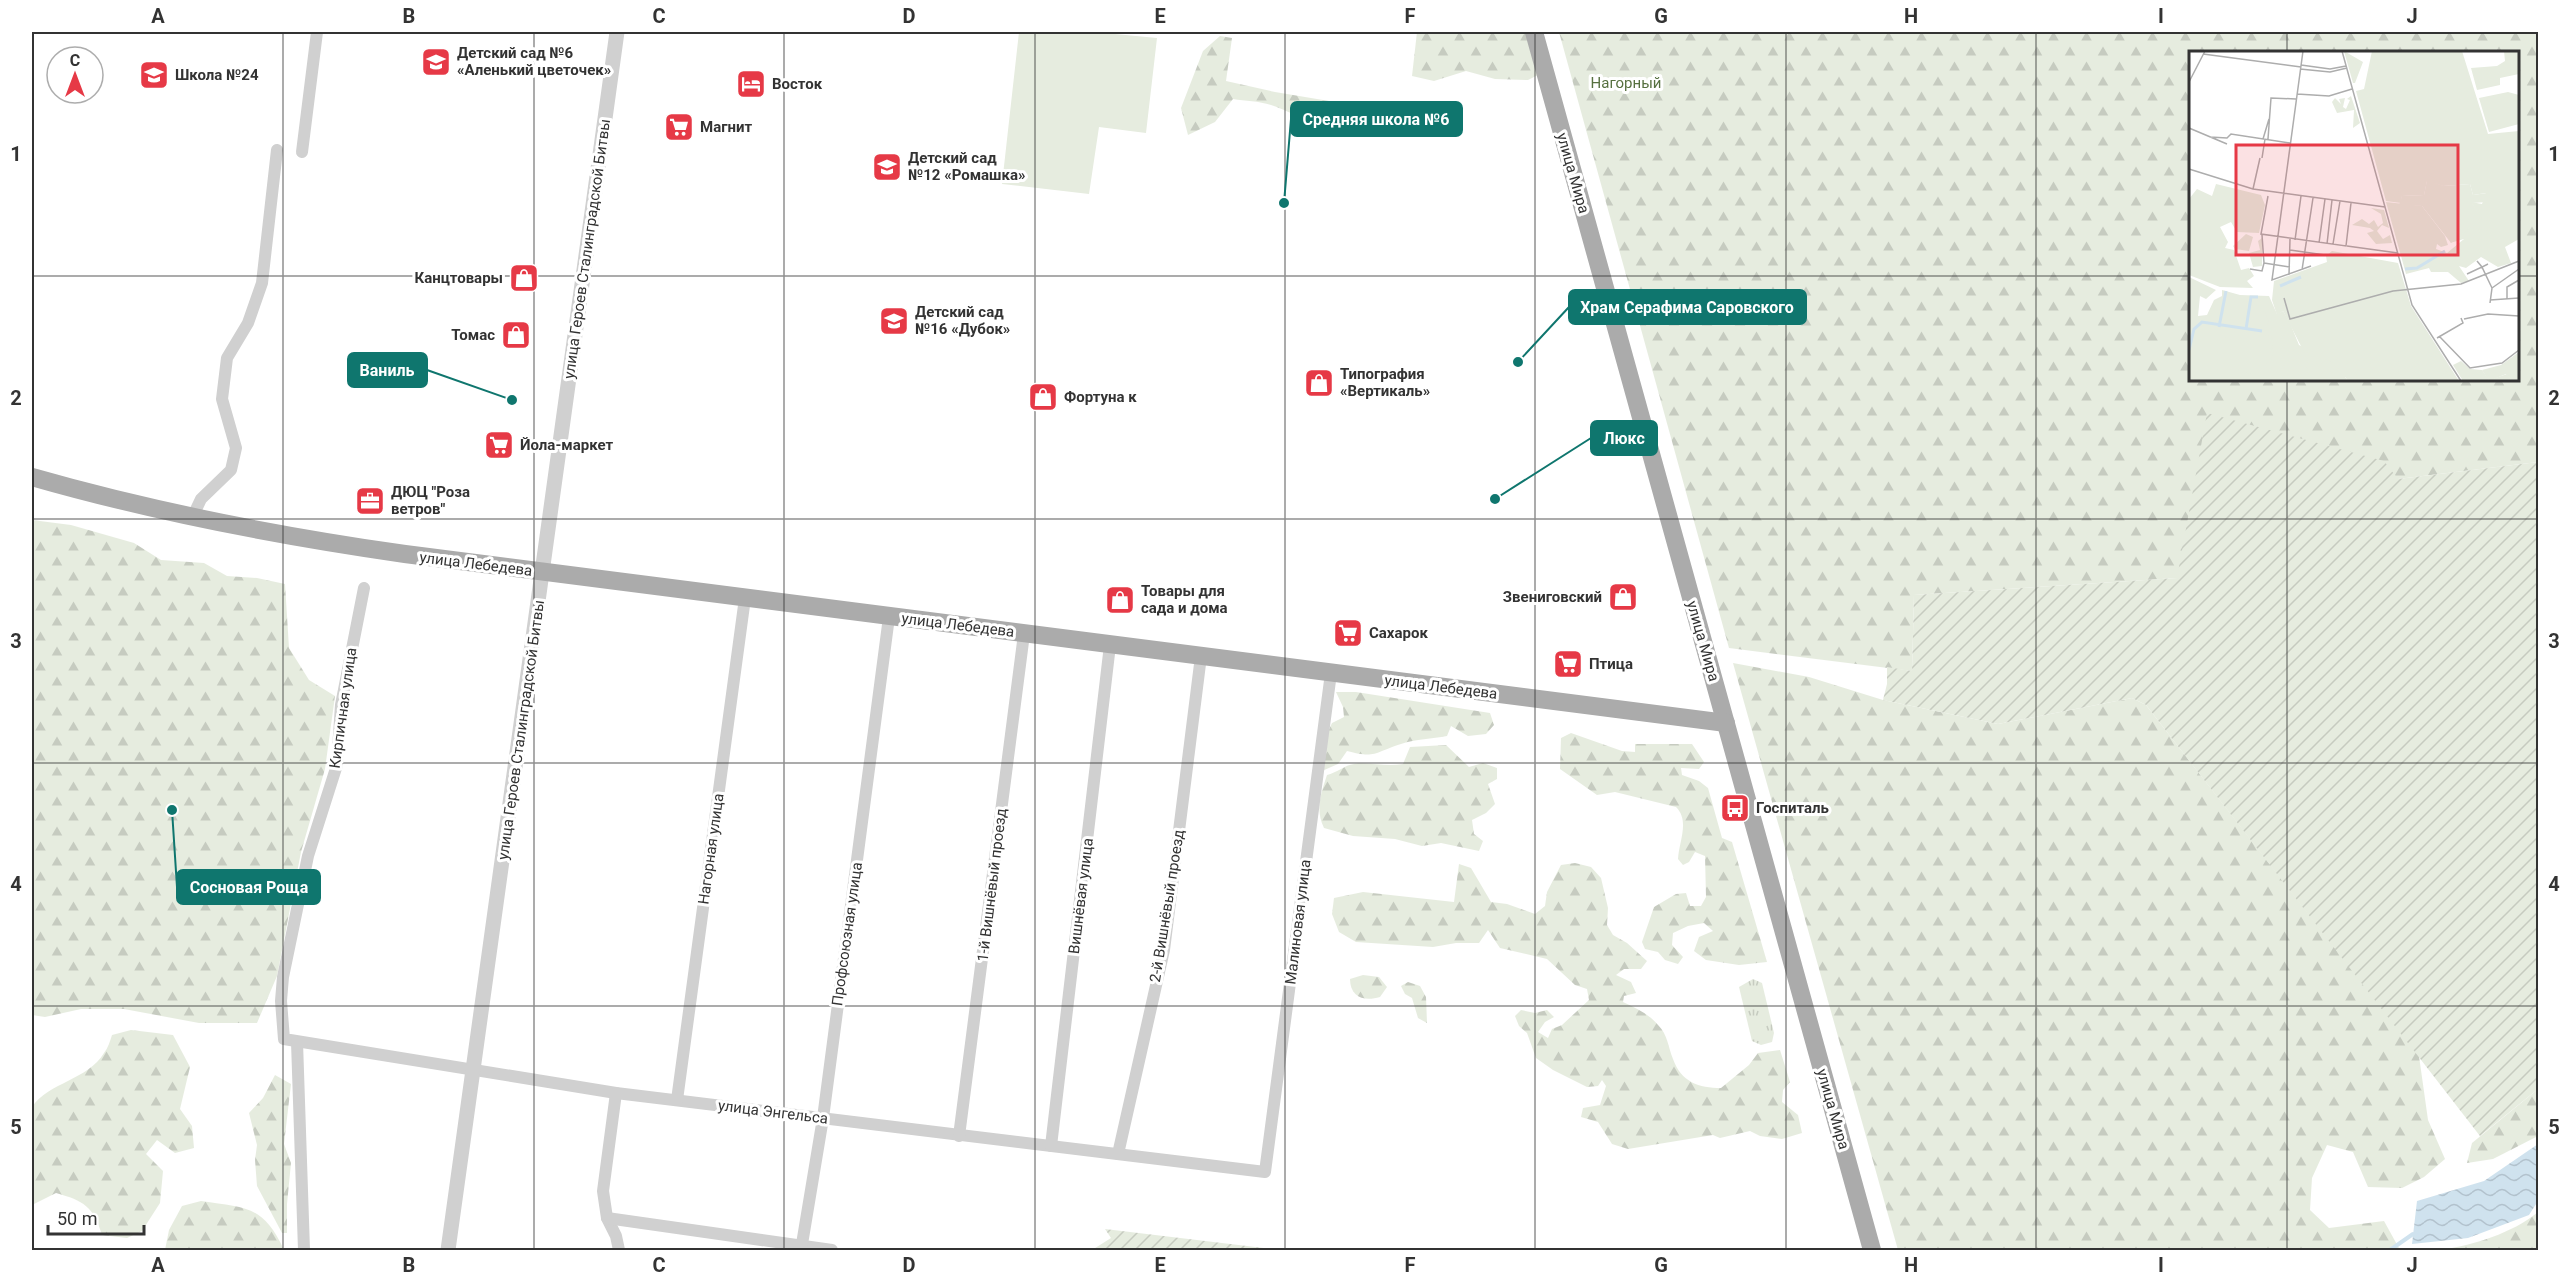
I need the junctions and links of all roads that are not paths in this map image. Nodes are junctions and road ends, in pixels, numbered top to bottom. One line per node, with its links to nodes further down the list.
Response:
1 (317, 32): 5 (street)
2 (617, 32): 8 (street, улица Героев Сталинградской Битвы)
3 (1534, 32): 16 (main road, улица Мира)
4 (277, 150): 7 (street)
5 (302, 152)
6 (32, 477): 7 (main road, улица Лебедева)
7 (192, 518): 8 (main road, улица Лебедева)
8 (543, 572): 10 (main road, улица Лебедева); 19 (street, улица Героев Сталинградской Битвы)
9 (364, 588): 17 (street, Кирпичная улица)
10 (745, 598): 11 (main road, улица Лебедева); 21 (street, Нагорная улица)
11 (889, 617): 12 (main road, улица Лебедева); 22 (street, Профсоюзная улица)
12 (1024, 634): 13 (main road, улица Лебедева); 23 (street, 1-й Вишнёвый проезд)
13 (1110, 645): 14 (main road, улица Лебедева); 24 (street, Вишнёвая улица)
14 (1201, 656): 15 (main road, улица Лебедева); 25 (street, 2-й Вишнёвый проезд)
15 (1330, 673): 16 (main road, улица Лебедева); 26 (street, Малиновая улица)
16 (1726, 723): 33 (main road, улица Мира)
17 (284, 1039): 18 (street, улица Энгельса)
18 (297, 1042): 19 (street, улица Энгельса); 29 (street)
19 (473, 1070): 20 (street, улица Энгельса); 30 (street, улица Героев Сталинградской Битвы)
20 (616, 1093): 21 (street, улица Энгельса); 27 (street)
21 (677, 1100): 22 (street, улица Энгельса)
22 (823, 1118): 23 (street, улица Энгельса); 28 (street, Профсоюзная улица)
23 (959, 1136): 24 (street, улица Энгельса)
24 (1051, 1146): 25 (street, улица Энгельса)
25 (1118, 1154): 26 (street, улица Энгельса)
26 (1264, 1172)
27 (607, 1218): 28 (street); 31 (street)
28 (802, 1248): 32 (street)
29 (304, 1251)
30 (448, 1251)
31 (619, 1251)
32 (832, 1251)
33 (1872, 1251)

